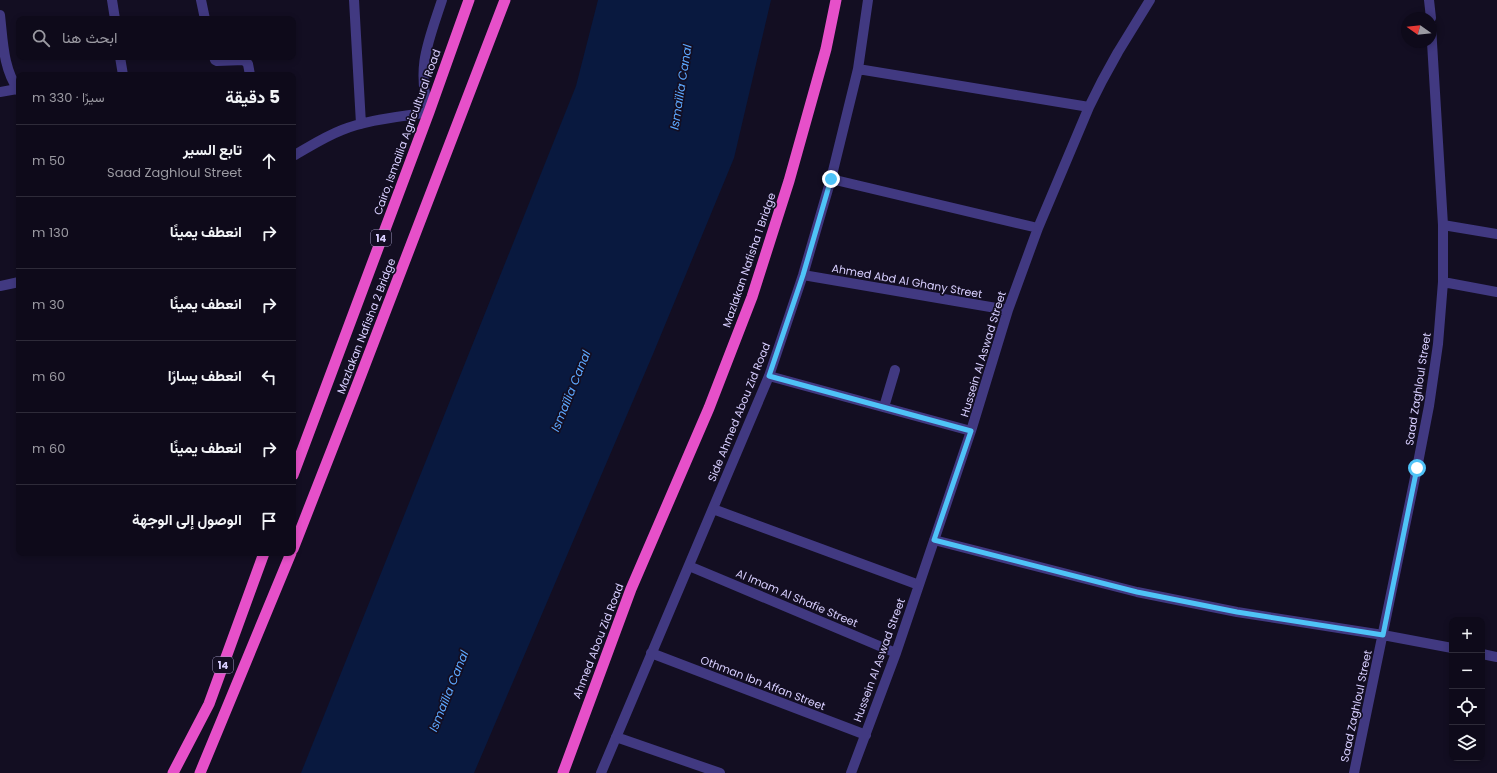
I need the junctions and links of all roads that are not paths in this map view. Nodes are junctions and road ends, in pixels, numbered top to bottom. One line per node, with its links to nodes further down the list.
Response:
1 (112, 0): 13 (street)
2 (201, 0): 14 (street)
3 (354, 0): 28 (street)
4 (442, 0): 27 (street)
5 (469, 0): 27 (highway, Cairo, Ismailia Agricultural Road / 14)
6 (505, 0): 48 (highway, Mazlakan Nafisha 2 Bridge)
7 (836, 0): 46 (highway, Mazlakan Nafisha 1 Bridge)
8 (868, 0): 20 (street, Side Ahmed Abou Zid Road)
9 (1150, 0): 26 (street, Hussein Al Aswad Street)
10 (1429, 0): 11 (street)
11 (1430, 12)
12 (0, 16): 23 (street)
13 (115, 16)
14 (204, 16)
15 (1432, 48): 31 (street, Saad Zaghloul Street)
16 (120, 60): 21 (street)
17 (215, 60): 18 (street)
18 (244, 60)
19 (244, 60): 22 (street)
20 (858, 69): 26 (street); 30 (street, Side Ahmed Abou Zid Road)
21 (122, 72)
22 (249, 72)
23 (16, 86)
24 (16, 90): 25 (street)
25 (0, 92)
26 (1090, 107): 32 (street, Hussein Al Aswad Street)
27 (429, 112): 28 (street); 44 (highway, Cairo, Ismailia Agricultural Road / 14)
28 (361, 124): 29 (street)
29 (296, 154)
30 (831, 179): 32 (street); 34 (street, Side Ahmed Abou Zid Road)
31 (1443, 225): 33 (street); 35 (street, Saad Zaghloul Street)
32 (1038, 228): 39 (street, Hussein Al Aswad Street)
33 (1497, 234)
34 (803, 275): 39 (street, Ahmed Abd Al Ghany Street); 41 (street, Side Ahmed Abou Zid Road)
35 (1443, 282): 38 (street); 53 (street, Saad Zaghloul Street)
36 (16, 283): 37 (street)
37 (0, 286)
38 (1497, 292)
39 (1008, 310): 43 (street, Hussein Al Aswad Street)
40 (896, 370): 42 (street)
41 (769, 376): 42 (street); 45 (street, Side Ahmed Abou Zid Road)
42 (884, 407): 43 (street)
43 (971, 431): 47 (street, Hussein Al Aswad Street)
44 (296, 467)
45 (713, 509): 51 (street, Side Ahmed Abou Zid Road); 52 (street)
46 (661, 519): 63 (highway, Ahmed Abou Zid Road)
47 (934, 540): 52 (street, Hussein Al Aswad Street); 53 (street)
48 (296, 541)
49 (263, 556): 61 (highway, 14)
50 (290, 556): 62 (highway)
51 (689, 566): 55 (street, Side Ahmed Abou Zid Road); 56 (street, Al Imam Al Shafie Street)
52 (919, 585): 56 (street, Hussein Al Aswad Street)
53 (1383, 635): 54 (street); 67 (street, Saad Zaghloul Street)
54 (1449, 647)
55 (652, 653): 59 (street, Othman Ibn Affan Street); 60 (street, Side Ahmed Abou Zid Road)
56 (896, 653): 59 (street, Hussein Al Aswad Street)
57 (1485, 655): 58 (street)
58 (1497, 657)
59 (866, 735): 66 (street, Hussein Al Aswad Street)
60 (616, 737): 64 (street, Side Ahmed Abou Zid Road); 65 (street)
61 (173, 773)
62 (200, 773)
63 (563, 773)
64 (600, 773)
65 (720, 773)
66 (851, 773)
67 (1354, 773)

